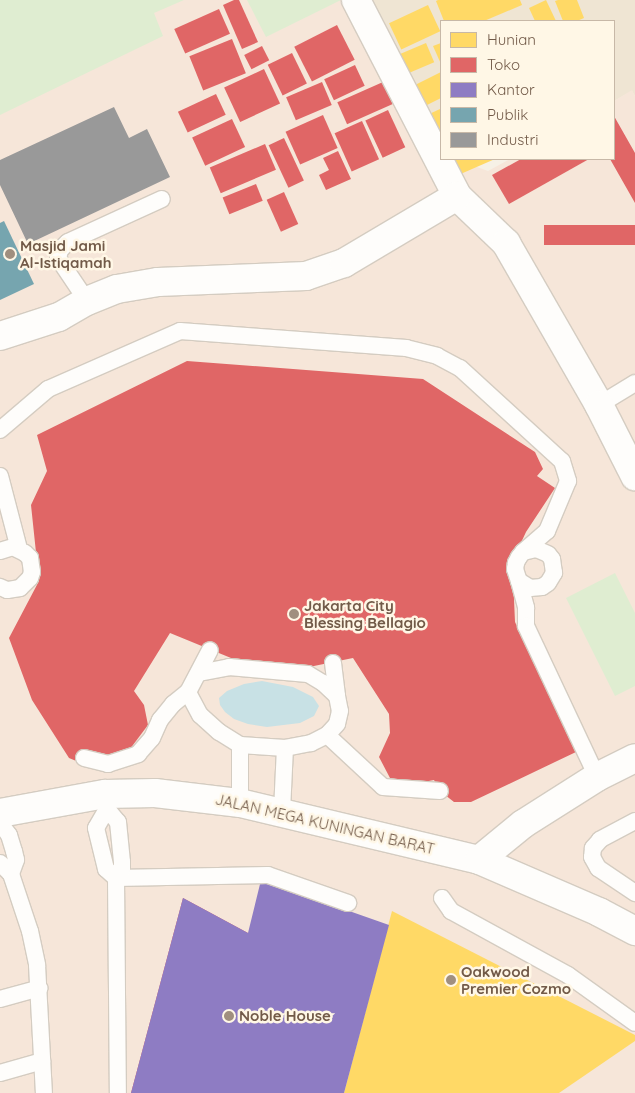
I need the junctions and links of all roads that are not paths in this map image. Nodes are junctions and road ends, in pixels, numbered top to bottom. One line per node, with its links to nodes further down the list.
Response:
1 (356, 0): 2 (street)
2 (457, 196): 4 (street); 7 (street)
3 (162, 199): 4 (lane)
4 (87, 301): 5 (street)
5 (0, 336)
6 (635, 383): 7 (lane)
7 (599, 405): 10 (street)
8 (0, 430): 11 (lane)
9 (0, 476): 12 (lane)
10 (635, 476)
11 (547, 531): 13 (lane); 14 (lane)
12 (9, 549): 16 (lane)
13 (523, 552): 14 (lane); 15 (lane)
14 (548, 554): 17 (lane)
15 (519, 581): 17 (lane); 18 (lane)
16 (0, 587)
17 (542, 587): 18 (lane)
18 (526, 608): 29 (lane)
19 (210, 650): 21 (lane)
20 (333, 663): 23 (lane)
21 (199, 673): 22 (lane); 23 (lane)
22 (188, 692): 25 (lane); 27 (lane)
23 (337, 696): 24 (lane)
24 (327, 735): 26 (lane); 30 (lane)
25 (240, 745): 26 (lane); 32 (lane)
26 (285, 748): 33 (lane)
27 (84, 758)
28 (635, 758): 29 (street)
29 (597, 777): 37 (street)
30 (440, 791)
31 (106, 802): 32 (street, JALAN MEGA KUNINGAN BARAT); 34 (street, JALAN MEGA KUNINGAN BARAT); 39 (lane)
32 (240, 803): 33 (street, JALAN MEGA KUNINGAN BARAT)
33 (282, 811): 37 (street, JALAN MEGA KUNINGAN BARAT)
34 (0, 813)
35 (635, 821): 40 (lane)
36 (0, 823): 38 (lane)
37 (479, 860): 43 (street, JALAN MEGA KUNINGAN BARAT)
38 (6, 869): 44 (lane)
39 (116, 878): 42 (lane); 50 (lane)
40 (635, 893)
41 (442, 898): 46 (lane)
42 (348, 903)
43 (635, 931)
44 (40, 988): 45 (lane); 47 (lane)
45 (0, 999)
46 (635, 1023)
47 (42, 1061): 48 (lane); 49 (lane)
48 (0, 1073)
49 (44, 1093)
50 (118, 1093)

